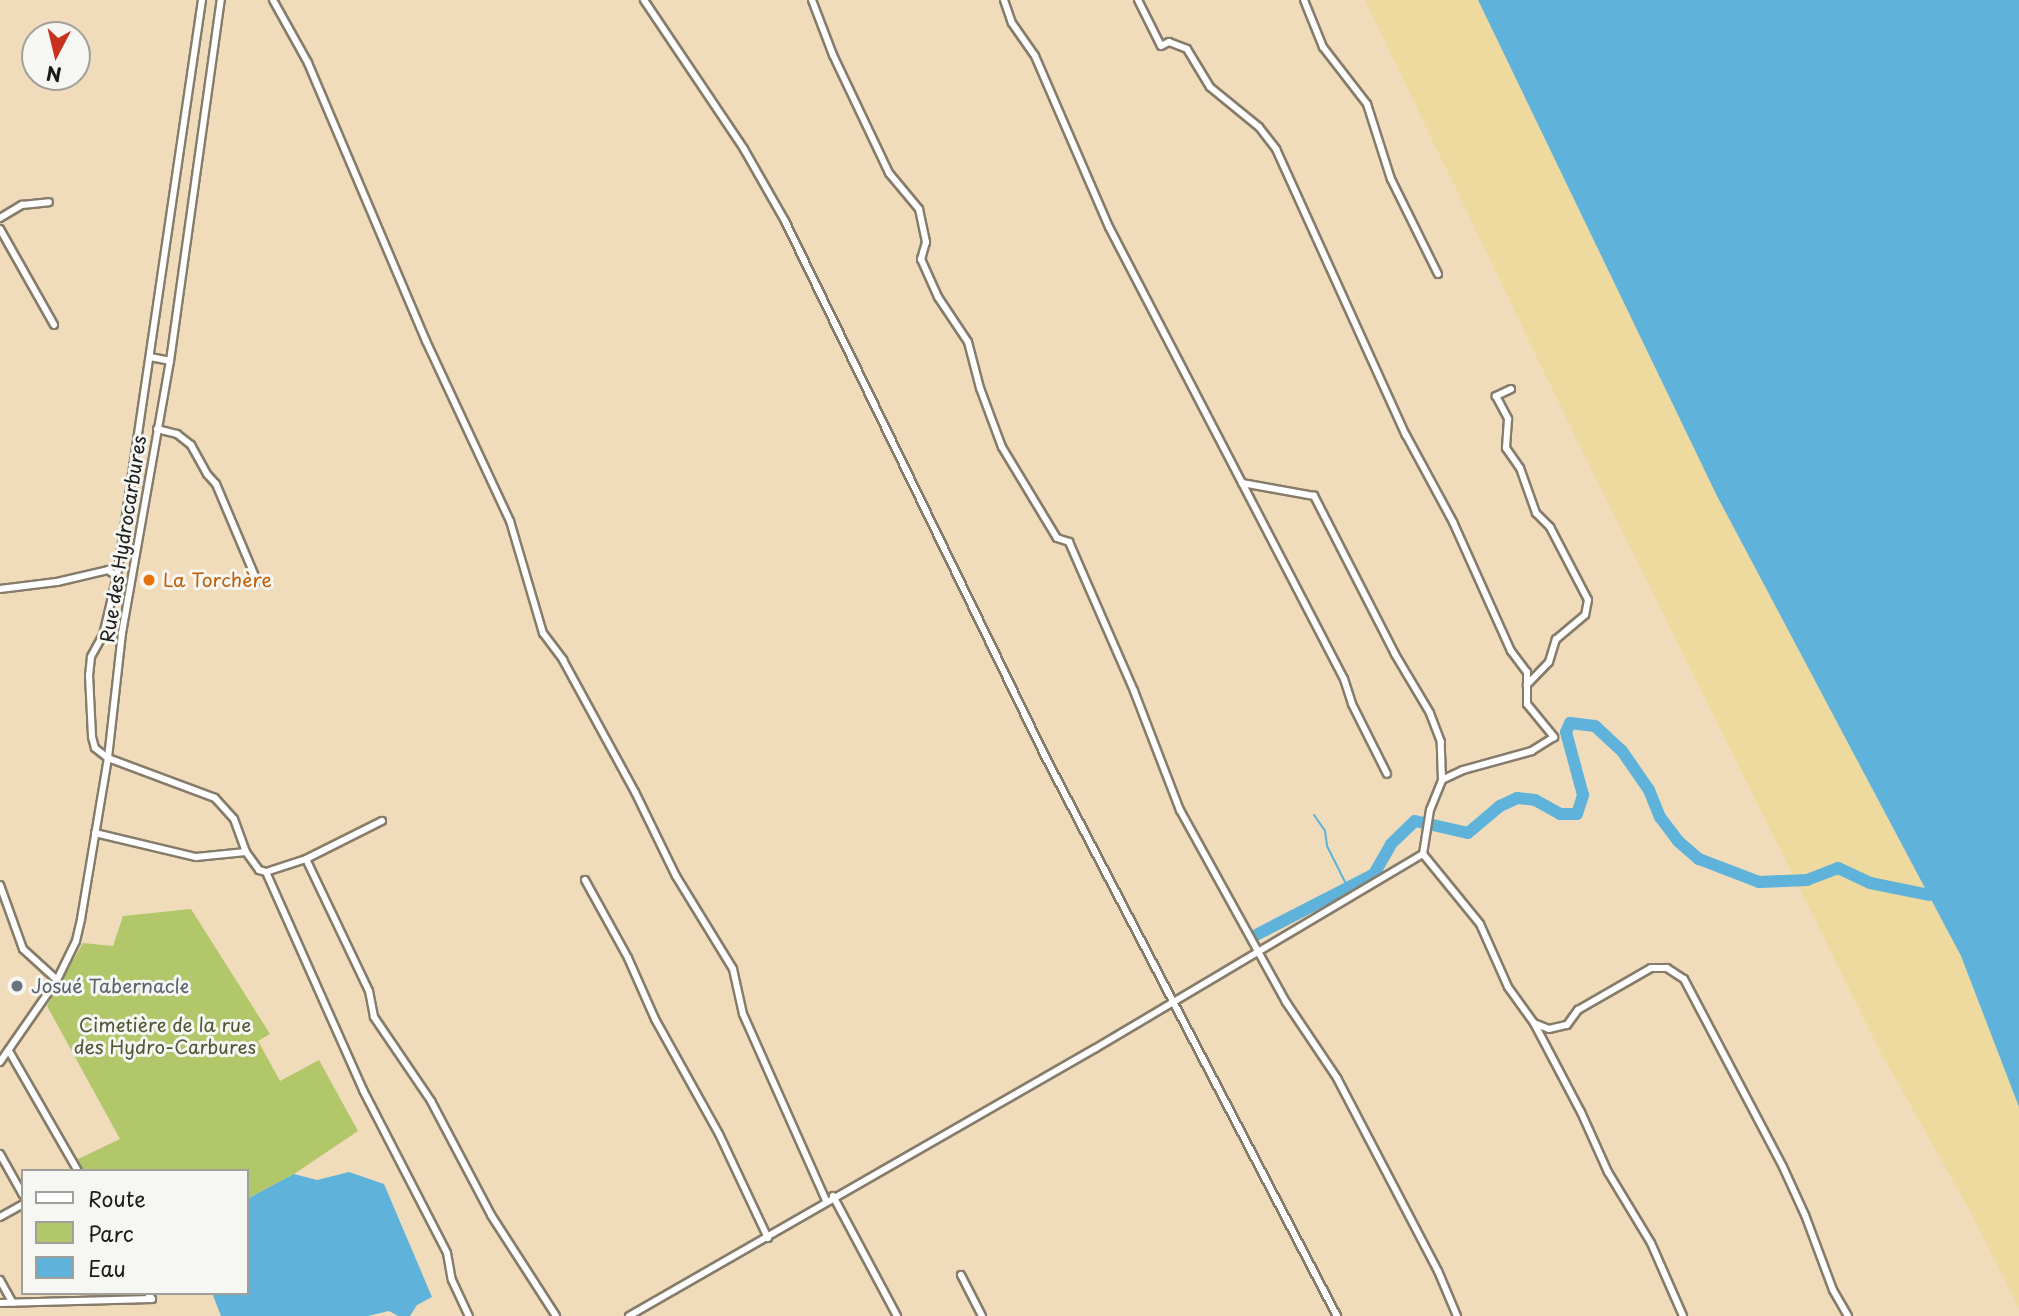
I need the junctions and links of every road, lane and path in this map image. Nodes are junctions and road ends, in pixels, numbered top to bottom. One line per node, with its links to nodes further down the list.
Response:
1 (202, 0): 14 (street)
2 (221, 0): 15 (street, Rue des Hydrocarbures)
3 (273, 0): 43 (street)
4 (644, 0): 36 (street)
5 (812, 0): 34 (street)
6 (1004, 0): 18 (street)
7 (1138, 0): 22 (street)
8 (1304, 0): 12 (street)
9 (49, 202): 10 (street)
10 (0, 218)
11 (0, 229): 13 (street)
12 (1438, 274)
13 (54, 325)
14 (150, 357): 15 (street); 19 (street)
15 (170, 361): 17 (street, Rue des Hydrocarbures)
16 (1511, 389): 22 (street)
17 (157, 429): 20 (street); 23 (street, Rue des Hydrocarbures)
18 (1242, 483): 24 (street); 25 (street)
19 (117, 576): 21 (street); 23 (street)
20 (257, 581)
21 (0, 589)
22 (1526, 687): 25 (street)
23 (108, 758): 27 (street, Rue des Hydrocarbures); 28 (street)
24 (1387, 774)
25 (1442, 780): 29 (street)
26 (382, 821): 30 (street)
27 (95, 832): 28 (street); 35 (street, Rue des Hydrocarbures)
28 (246, 852): 31 (street)
29 (1423, 854): 34 (street); 37 (street)
30 (306, 859): 31 (street); 55 (street)
31 (266, 872): 54 (street)
32 (585, 880): 46 (street)
33 (0, 885): 35 (street)
34 (1256, 951): 36 (street); 60 (street)
35 (57, 980): 38 (street, Rue des Hydrocarbures)
36 (1172, 1000): 43 (street); 59 (street)
37 (1534, 1023): 61 (street); 62 (street)
38 (9, 1051): 39 (street, Rue des Hydrocarbures); 41 (street)
39 (0, 1062)
40 (0, 1154): 42 (street)
41 (77, 1169)
42 (21, 1191)
43 (830, 1198): 46 (street); 57 (street)
44 (21, 1205): 45 (street)
45 (0, 1217)
46 (768, 1238): 56 (street)
47 (961, 1275): 58 (street)
48 (0, 1280): 53 (street)
49 (80, 1295): 51 (street)
50 (149, 1295): 51 (street)
51 (84, 1302): 53 (street)
52 (0, 1303): 53 (street)
53 (13, 1303)
54 (468, 1316)
55 (556, 1316)
56 (629, 1316)
57 (897, 1316)
58 (982, 1316)
59 (1337, 1316)
60 (1457, 1316)
61 (1683, 1316)
62 (1848, 1316)

